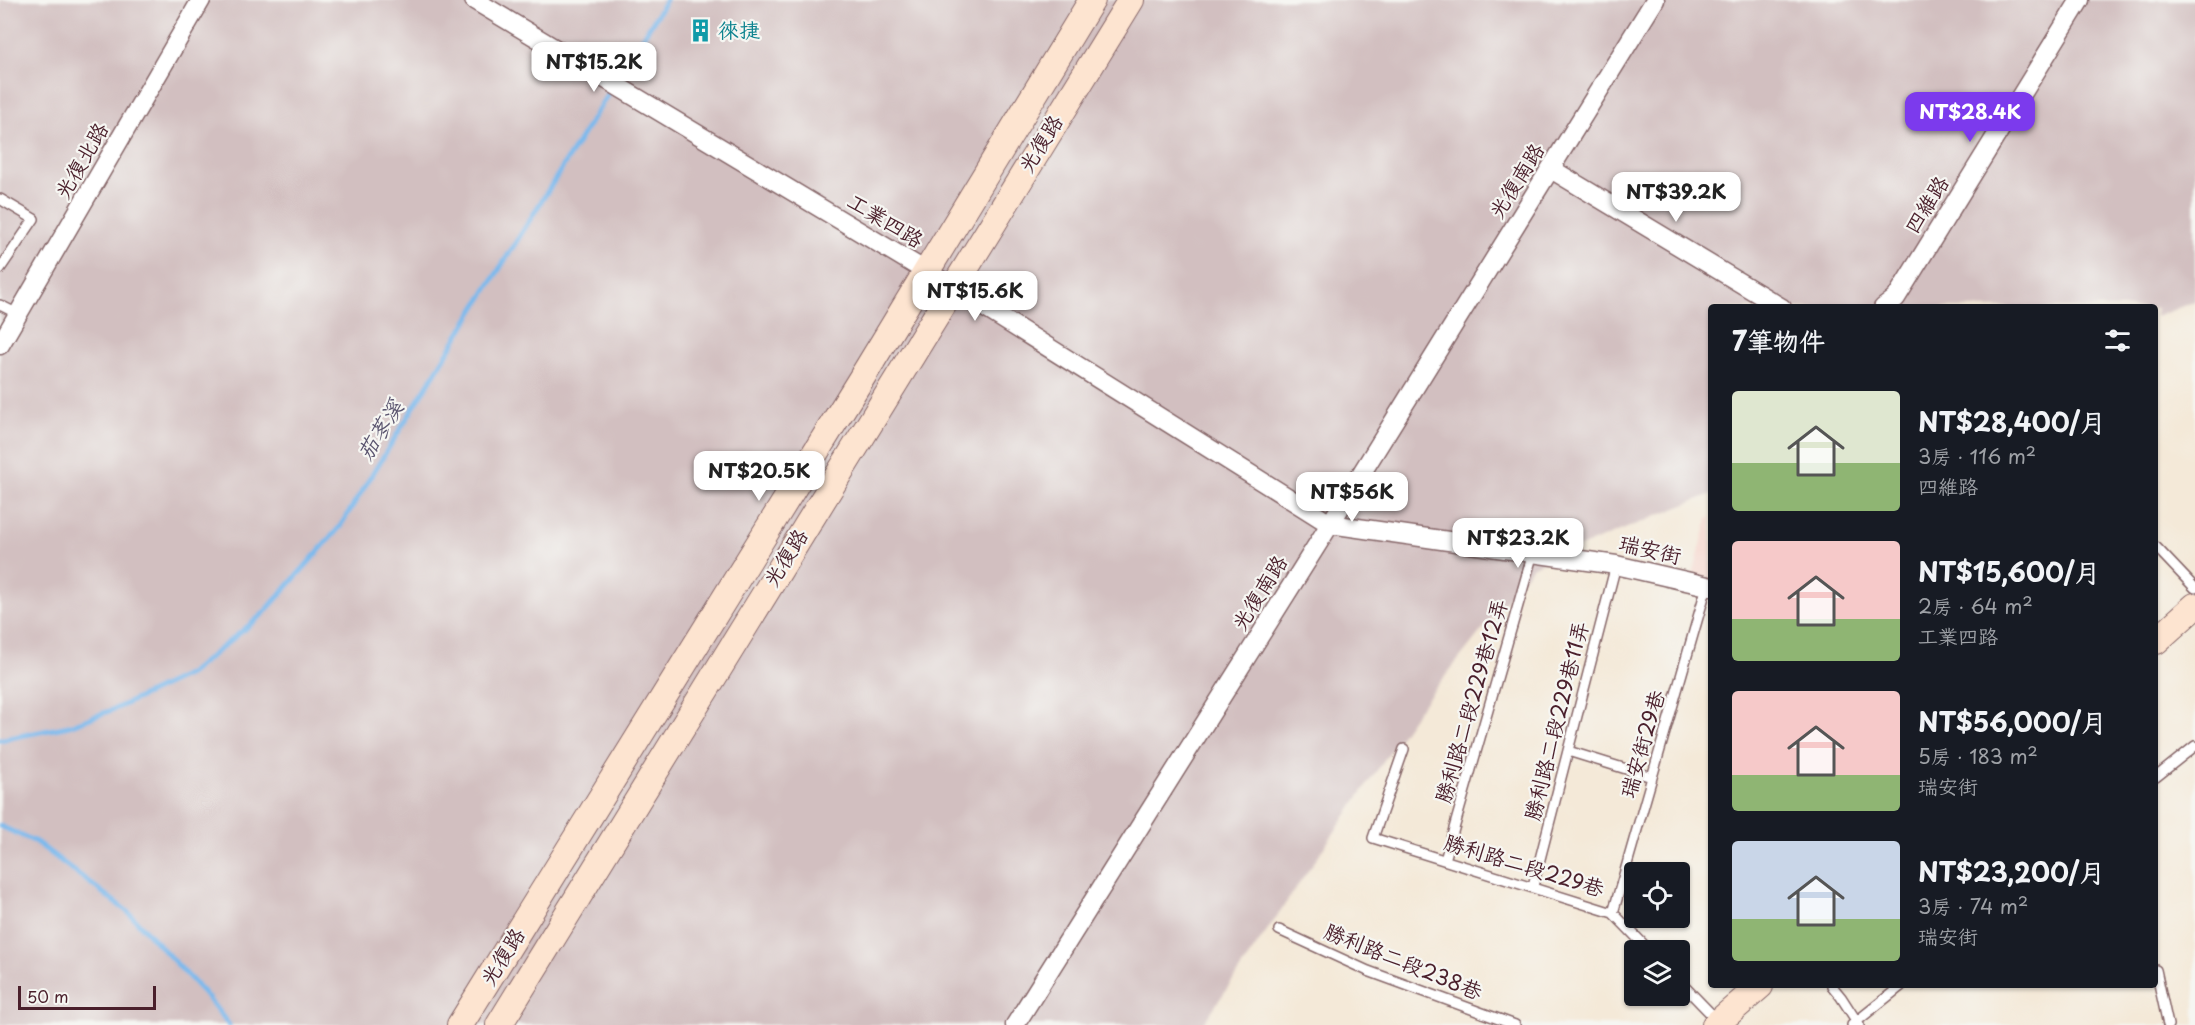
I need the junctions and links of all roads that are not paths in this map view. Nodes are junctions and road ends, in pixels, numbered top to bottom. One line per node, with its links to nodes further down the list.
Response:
1 (201, 0): 15 (street, 光復北路)
2 (474, 0): 10 (street, 工業四路)
3 (1092, 0): 10 (street, 光復路)
4 (1131, 0): 11 (street, 光復路)
5 (1655, 0): 7 (street, 光復南路)
6 (2080, 0): 13 (street, 四維路)
7 (1551, 169): 12 (street); 17 (street, 光復南路)
8 (0, 199): 9 (lane)
9 (0, 269)
10 (926, 272): 11 (street, 工業四路); 43 (street, 光復路)
11 (952, 287): 17 (street, 工業四路); 44 (street, 光復路)
12 (1775, 304)
13 (1888, 304)
14 (0, 305): 15 (lane)
15 (18, 314): 16 (street, 光復北路)
16 (0, 345)
17 (1330, 524): 19 (street, 瑞安街); 45 (street, 光復南路)
18 (2158, 549): 22 (lane)
19 (1533, 553): 20 (street, 瑞安街); 31 (lane, 勝利路二段229巷12弄)
20 (1616, 565): 21 (street, 瑞安街); 28 (lane, 勝利路二段229巷11弄)
21 (1708, 586)
22 (2195, 588)
23 (1708, 589): 30 (lane, 瑞安街29巷)
24 (2195, 606): 25 (street)
25 (2158, 639)
26 (2195, 746): 29 (lane)
27 (1404, 749): 31 (lane, 勝利路二段229巷)
28 (1568, 751): 30 (lane); 32 (lane, 勝利路二段229巷11弄)
29 (2158, 775)
30 (1652, 777): 33 (lane, 瑞安街29巷)
31 (1445, 860): 32 (lane, 勝利路二段229巷)
32 (1533, 886): 33 (lane, 勝利路二段229巷)
33 (1613, 913): 35 (lane, 勝利路二段229巷)
34 (1279, 930): 46 (lane, 勝利路二段238巷)
35 (1639, 940)
36 (2158, 979): 47 (lane)
37 (1758, 988): 41 (street)
38 (1834, 988): 42 (lane)
39 (1898, 988): 42 (lane)
40 (1690, 993): 41 (lane)
41 (1717, 1023)
42 (1856, 1024)
43 (460, 1025)
44 (499, 1025)
45 (1015, 1025)
46 (1515, 1025)
47 (2168, 1025)

